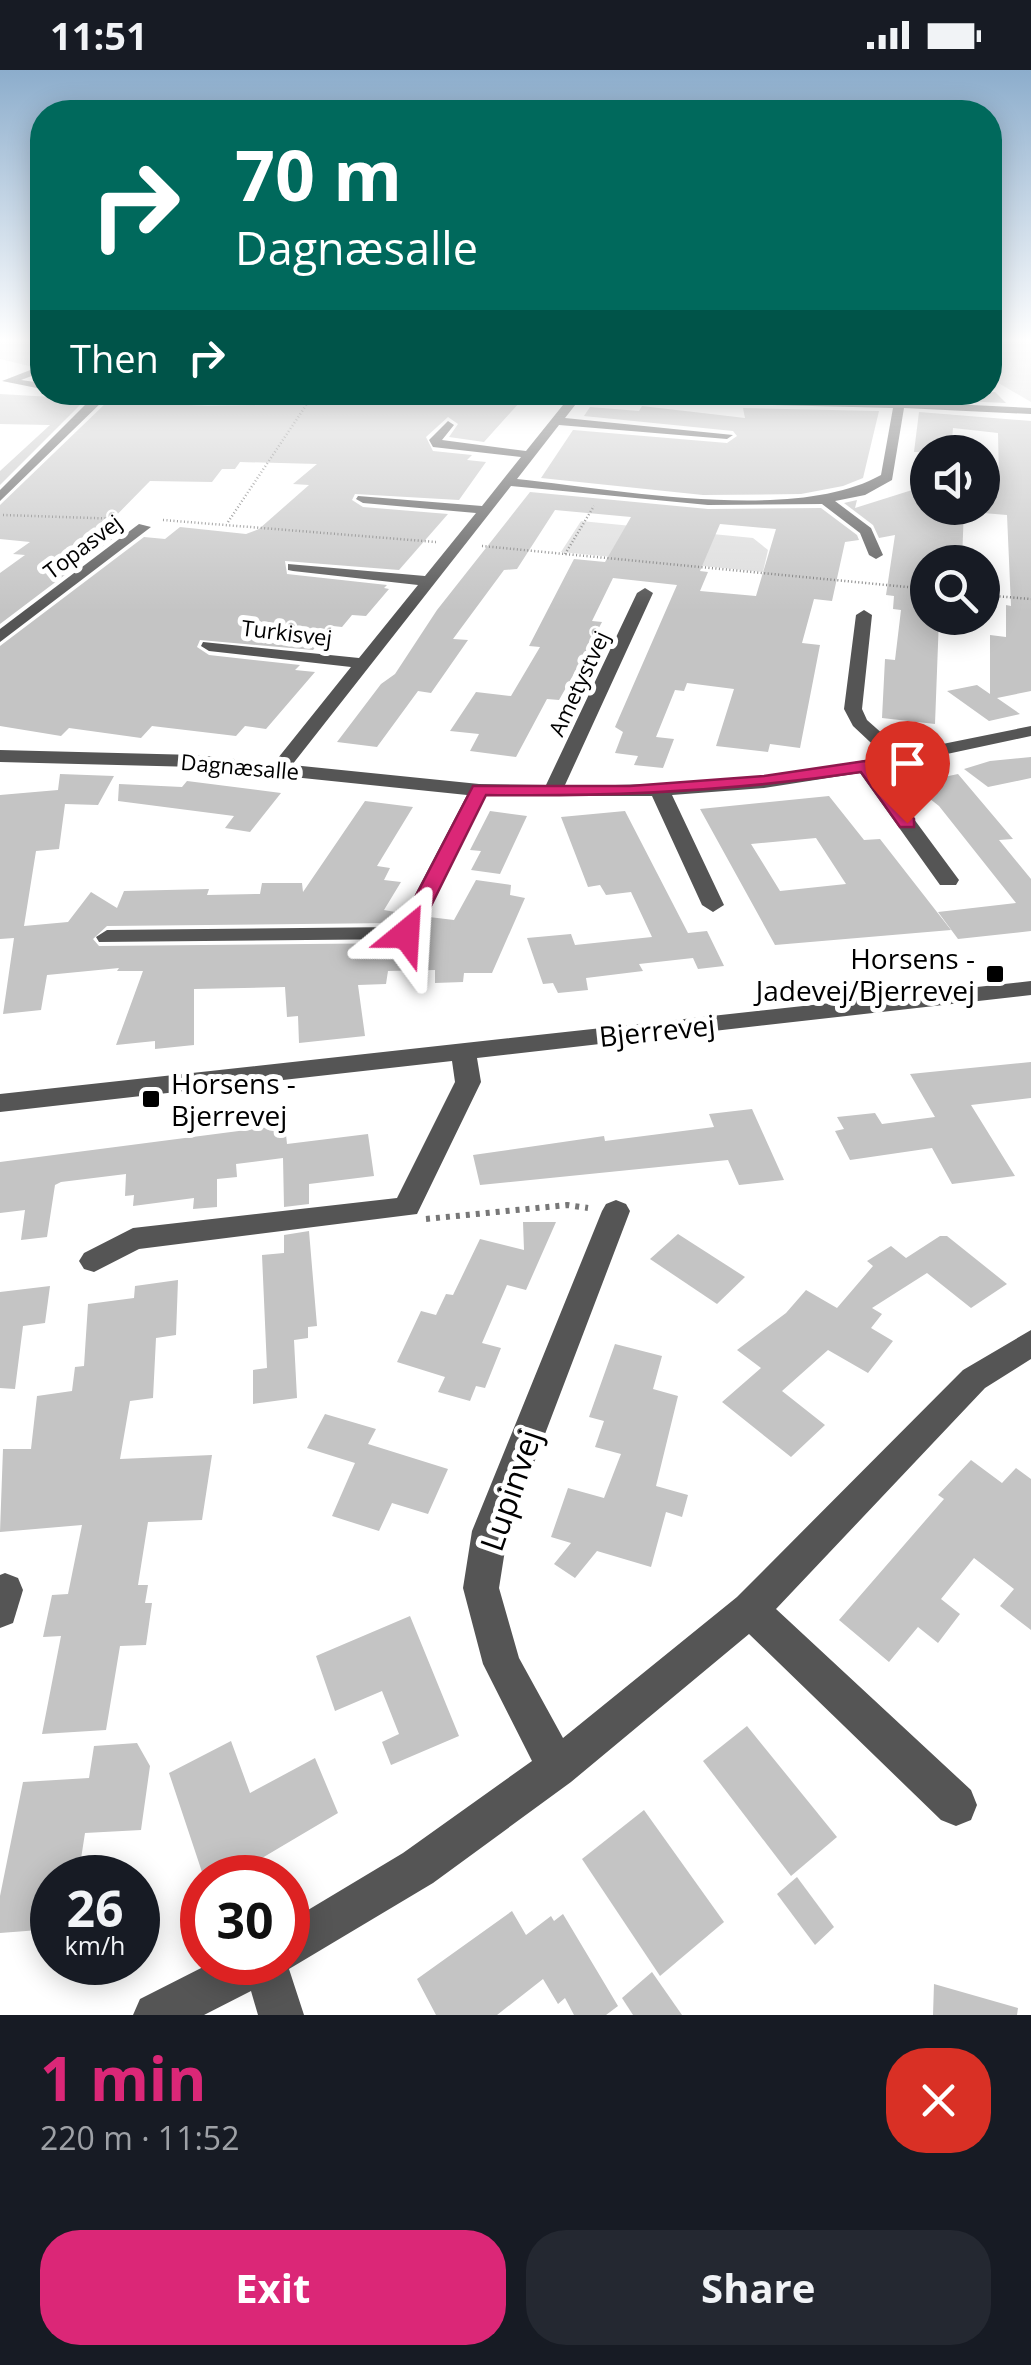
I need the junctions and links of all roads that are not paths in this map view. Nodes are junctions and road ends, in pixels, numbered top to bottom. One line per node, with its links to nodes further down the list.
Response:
1 (69, 429): 9 (street)
2 (445, 429): 7 (street)
3 (552, 429): 7 (street, Turkisvej)
4 (652, 429): 6 (street)
5 (895, 429): 11 (street)
6 (727, 435)
7 (531, 455): 8 (street, Turkisvej)
8 (510, 482): 11 (street); 12 (street, Turkisvej)
9 (0, 497)
10 (363, 499): 12 (street)
11 (827, 502): 14 (street)
12 (486, 510): 16 (street, Turkisvej)
13 (143, 522): 19 (street, Topasvej)
14 (876, 555)
15 (293, 567): 16 (street)
16 (427, 581): 21 (street, Turkisvej)
17 (645, 593): 29 (street, Ametystvej)
18 (864, 615): 24 (street)
19 (0, 637)
20 (209, 646): 21 (street, Turkisvej)
21 (360, 664): 26 (street, Turkisvej)
22 (1031, 730): 24 (street, Dagnæsalle)
23 (0, 756): 26 (street, Dagnæsalle)
24 (899, 759): 25 (street, Dagnæsalle)
25 (865, 766): 28 (street, Dagnæsalle); 30 (street)
26 (280, 768): 27 (street, Dagnæsalle)
27 (480, 790): 29 (street, Dagnæsalle); 32 (street)
28 (659, 790): 29 (street, Dagnæsalle); 31 (street)
29 (553, 791)
30 (948, 880)
31 (713, 906)
32 (108, 937)
33 (1031, 988): 34 (street, Bjerrevej)
34 (463, 1052): 35 (street, Bjerrevej); 37 (street)
35 (0, 1103)
36 (616, 1211): 40 (street, Lupinvej)
37 (94, 1261)
38 (1031, 1343): 39 (street)
39 (750, 1610): 40 (street); 41 (street)
40 (557, 1768): 42 (street)
41 (956, 1805)
42 (310, 1934)
43 (217, 1985): 45 (street)
44 (271, 1985): 46 (street)
45 (156, 2015)
46 (281, 2015)

